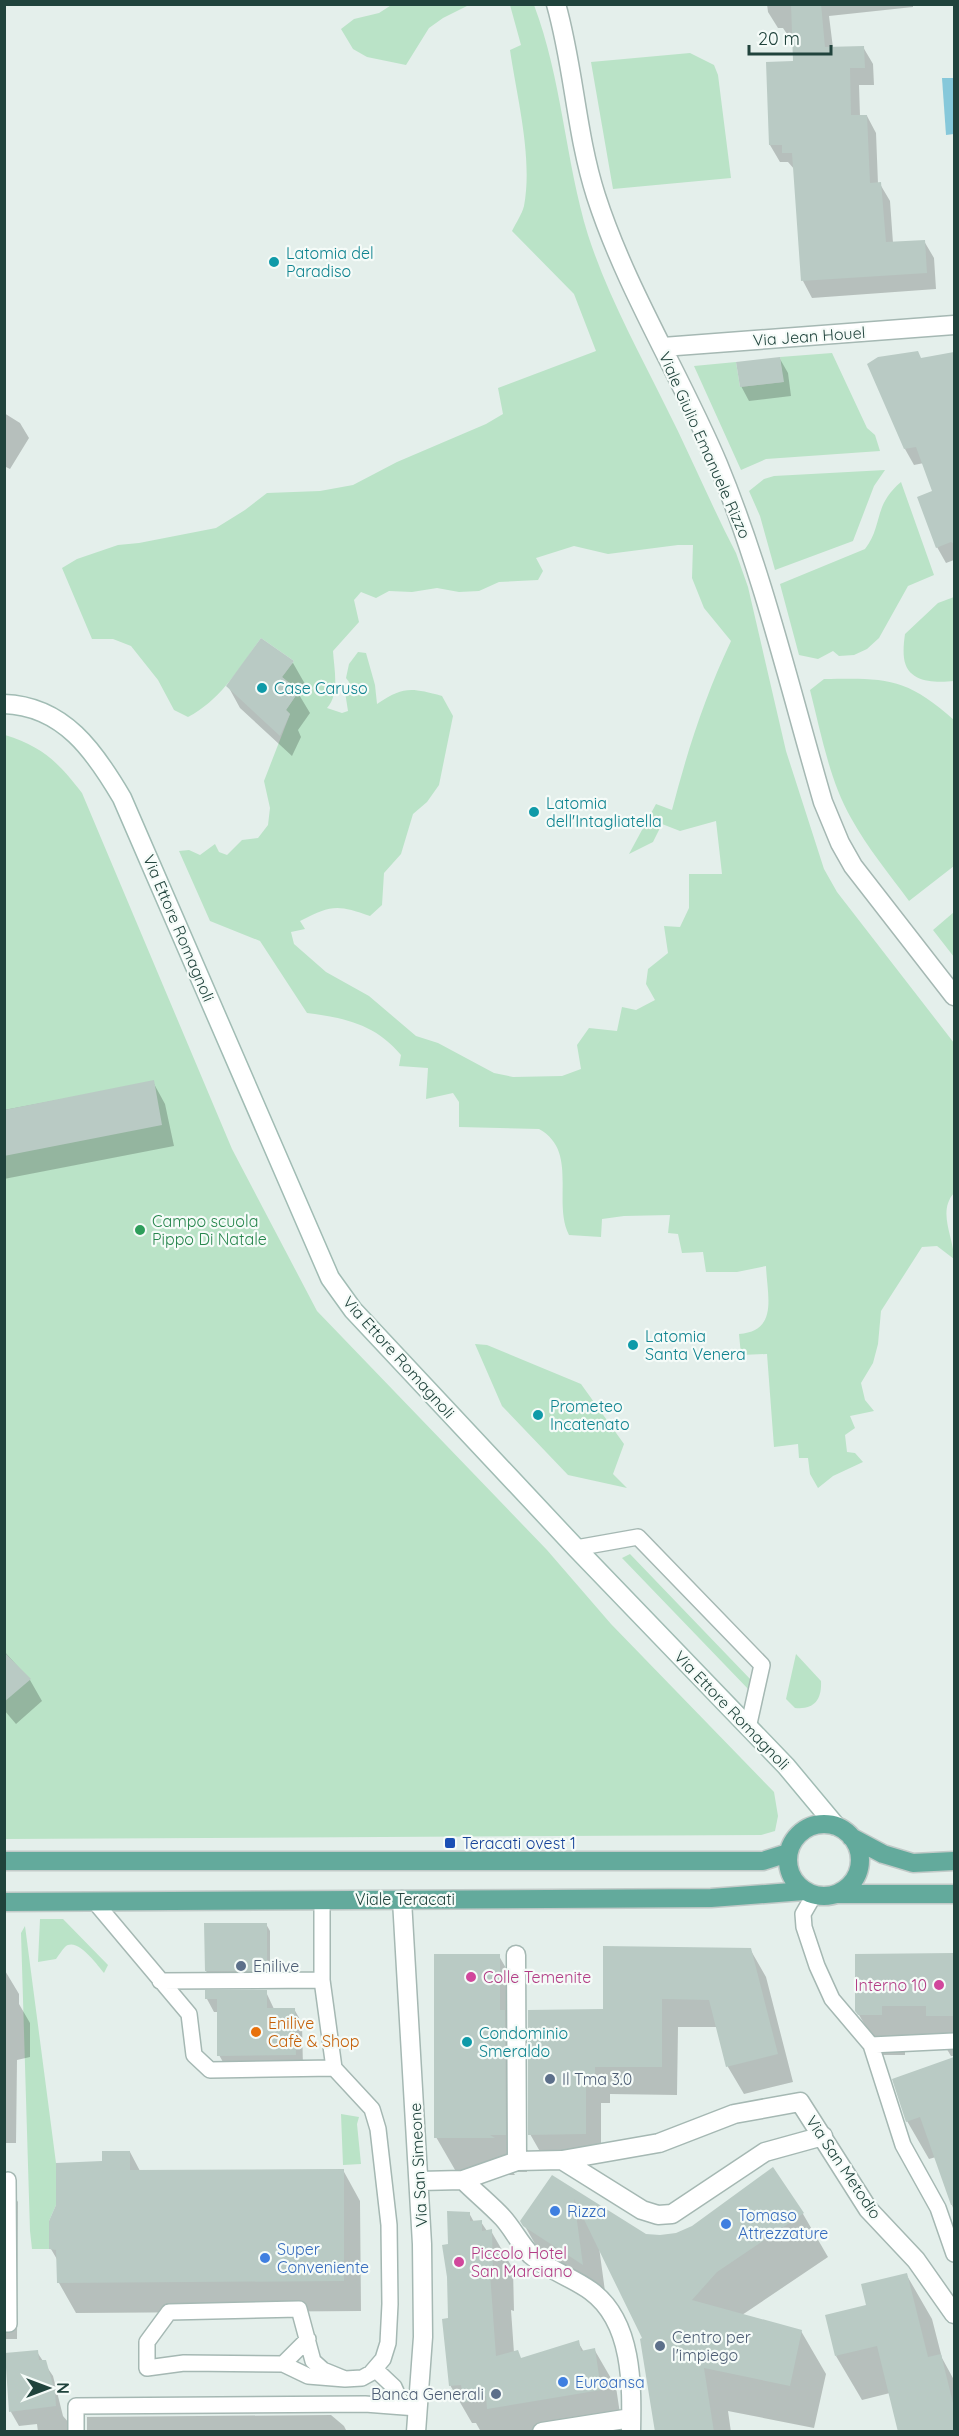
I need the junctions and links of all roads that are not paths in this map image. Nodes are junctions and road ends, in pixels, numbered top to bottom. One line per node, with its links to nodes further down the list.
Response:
1 (556, 4): 3 (street, Viale Giulio Emanuele Rizzo)
2 (954, 325): 3 (street, Via Jean Houel)
3 (663, 347): 5 (street, Viale Giulio Emanuele Rizzo)
4 (4, 704): 6 (street, Via Ettore Romagnoli)
5 (954, 996)
6 (576, 1548): 7 (street, Via Ettore Romagnoli); 7 (lane)
7 (748, 1728): 8 (street, Via Ettore Romagnoli)
8 (836, 1826): 9 (main road); 10 (main road)
9 (851, 1837): 12 (main road); 14 (main road)
10 (788, 1853): 11 (main road); 13 (main road)
11 (4, 1861)
12 (954, 1861)
13 (809, 1893): 14 (main road); 17 (main road, Viale Teracati); 24 (lane)
14 (836, 1894): 15 (main road)
15 (954, 1894)
16 (322, 1900): 17 (main road, Viale Teracati); 18 (main road, Viale Teracati); 21 (lane)
17 (402, 1900): 31 (street, Via San Simeone)
18 (94, 1901): 19 (main road, Viale Teracati); 22 (lane)
19 (4, 1902)
20 (516, 1955): 28 (street)
21 (322, 1980): 22 (lane); 25 (lane)
22 (160, 1981): 25 (lane)
23 (954, 2041): 24 (lane)
24 (871, 2045): 32 (lane)
25 (334, 2068): 37 (lane)
26 (824, 2136): 27 (street, Via San Metodio); 27 (street); 33 (street, Via San Metodio)
27 (562, 2160): 28 (street, Via San Metodio)
28 (516, 2161): 30 (street, Via San Metodio)
29 (8, 2180): 34 (lane)
30 (463, 2180): 31 (street, Via San Metodio); 40 (street)
31 (419, 2181): 39 (street, Via San Simeone)
32 (954, 2254)
33 (954, 2314)
34 (4, 2324)
35 (308, 2339): 36 (lane); 36 (lane); 38 (lane)
36 (283, 2364): 38 (lane)
37 (376, 2370): 38 (lane); 39 (lane)
38 (345, 2379)
39 (410, 2408): 41 (lane); 42 (street, Via San Simeone)
40 (631, 2425): 43 (street)
41 (76, 2432)
42 (417, 2432)
43 (542, 2432)

